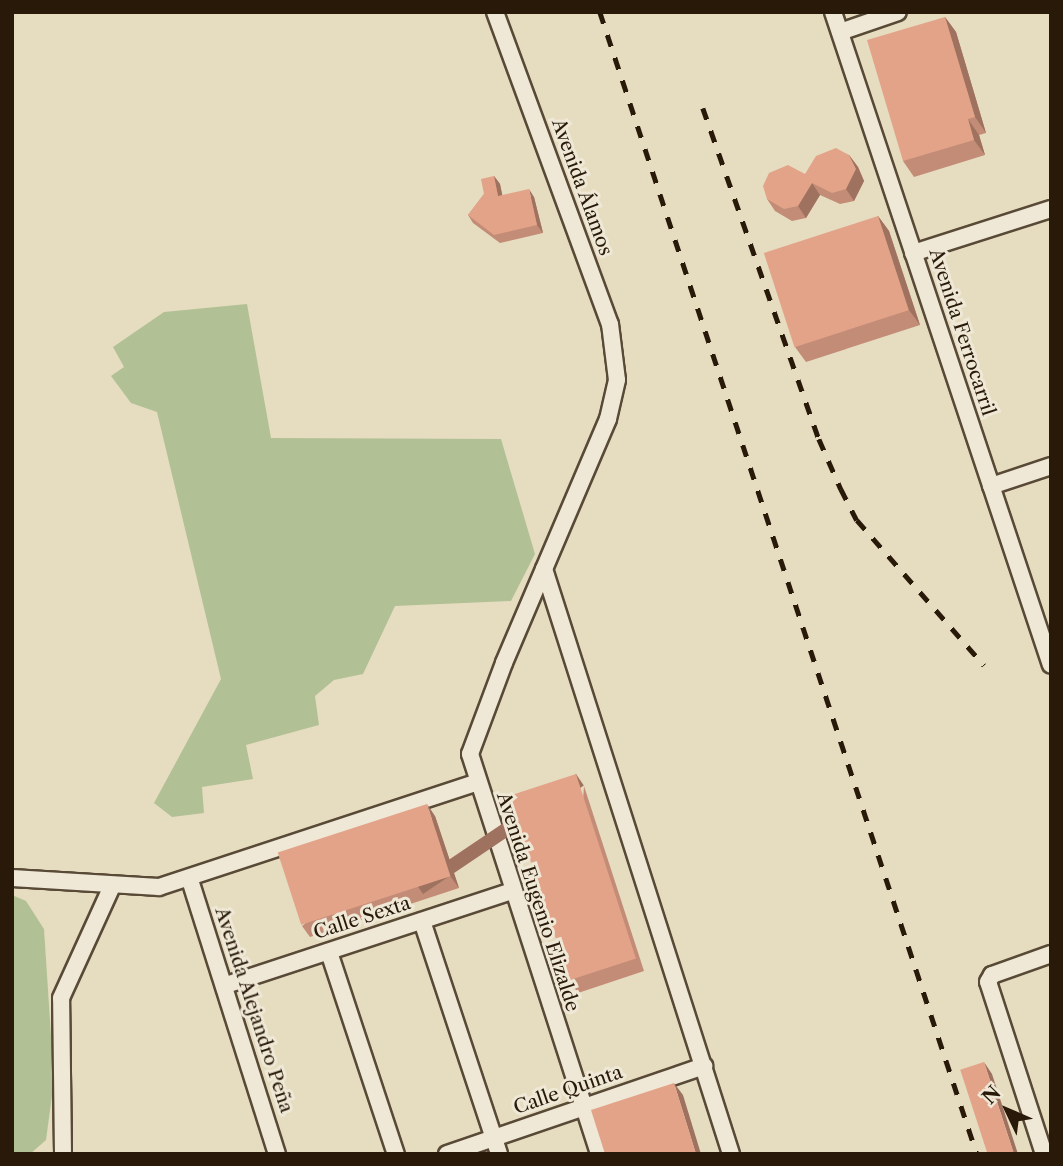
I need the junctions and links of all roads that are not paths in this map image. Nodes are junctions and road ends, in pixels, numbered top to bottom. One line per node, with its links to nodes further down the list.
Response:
1 (495, 12): 7 (street, Avenida Álamos)
2 (833, 12): 4 (street, Avenida Ferrocarril)
3 (898, 12): 4 (street)
4 (840, 32): 6 (street, Avenida Ferrocarril)
5 (1051, 209): 6 (street)
6 (913, 253): 9 (street, Avenida Ferrocarril)
7 (617, 380): 10 (street, Avenida Eugenio Elizalde)
8 (1051, 466): 9 (street)
9 (991, 486): 11 (street, Avenida Ferrocarril)
10 (544, 569): 12 (street, Avenida Eugenio Elizalde); 21 (street)
11 (1051, 665)
12 (476, 783): 14 (street); 16 (street, Avenida Eugenio Elizalde)
13 (12, 878): 15 (street)
14 (190, 880): 15 (street); 20 (street, Avenida Alejandro Peña)
15 (112, 886): 24 (street)
16 (512, 891): 17 (street, Calle Sexta); 22 (street, Avenida Eugenio Elizalde)
17 (422, 920): 18 (street, Calle Sexta); 23 (street)
18 (329, 952): 20 (street, Calle Sexta); 26 (street)
19 (1051, 954): 31 (street)
20 (226, 985): 25 (street, Avenida Alejandro Peña)
21 (704, 1066): 22 (street, Calle Quinta); 30 (street)
22 (583, 1107): 23 (street, Calle Quinta); 29 (street, Avenida Eugenio Elizalde)
23 (494, 1138): 27 (street, Calle Quinta); 28 (street)
24 (63, 1154)
25 (277, 1154)
26 (396, 1154)
27 (447, 1154)
28 (499, 1154)
29 (599, 1154)
30 (731, 1154)
31 (1044, 1154)

